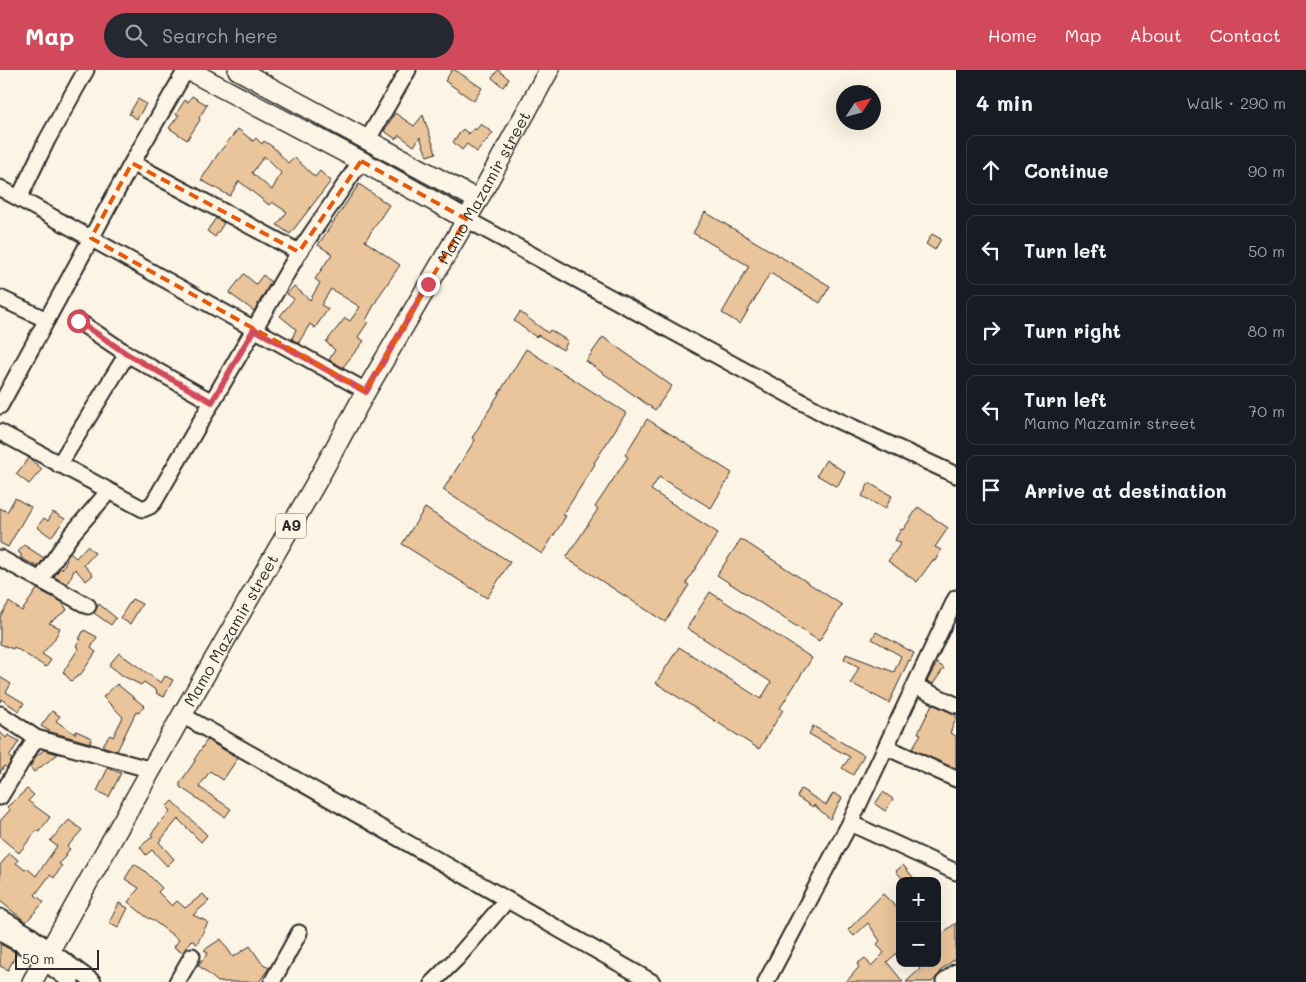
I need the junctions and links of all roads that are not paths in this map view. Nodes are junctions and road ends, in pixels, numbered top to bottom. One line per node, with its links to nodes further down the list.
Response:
1 (86, 70): 10 (street)
2 (187, 70): 7 (main road); 8 (street)
3 (238, 70): 6 (main road)
4 (408, 70): 6 (street)
5 (549, 70): 11 (main road, Mamo Mazamir street / A9)
6 (368, 139): 11 (main road)
7 (361, 161): 12 (main road); 14 (street)
8 (132, 163): 13 (street); 14 (street)
9 (0, 188): 10 (street)
10 (19, 198): 13 (street)
11 (478, 200): 12 (main road, Mamo Mazamir street / A9)
12 (466, 220): 20 (main road, Mamo Mazamir street / A9); 25 (street)
13 (91, 238): 16 (street); 18 (street)
14 (299, 252): 18 (street)
15 (0, 298): 16 (street)
16 (47, 320): 22 (street)
17 (78, 321): 19 (street)
18 (254, 329): 20 (street); 21 (street)
19 (127, 354): 21 (street); 24 (street)
20 (366, 392): 35 (main road, Mamo Mazamir street / A9)
21 (212, 402): 26 (street)
22 (0, 406)
23 (0, 432): 24 (street)
24 (59, 465): 26 (street)
25 (956, 475)
26 (110, 491): 28 (street)
27 (2, 564): 28 (street)
28 (40, 580): 30 (street)
29 (956, 598): 31 (street)
30 (88, 606)
31 (952, 615): 32 (street)
32 (915, 686): 33 (street); 37 (street)
33 (956, 705)
34 (0, 714): 36 (street)
35 (182, 715): 38 (main road, Mamo Mazamir street / A9); 43 (street)
36 (36, 738): 38 (street); 40 (street)
37 (886, 747): 39 (street); 41 (street)
38 (152, 770): 47 (main road, Mamo Mazamir street / A9)
39 (956, 779)
40 (0, 797)
41 (850, 823): 42 (street); 57 (street)
42 (956, 872)
43 (507, 900): 55 (street); 56 (street)
44 (0, 917): 47 (street)
45 (0, 933): 47 (street)
46 (299, 933): 54 (street)
47 (47, 956): 50 (main road, Mamo Mazamir street / A9); 51 (street); 52 (street)
48 (192, 956): 53 (street)
49 (956, 972): 58 (street)
50 (32, 982)
51 (71, 982)
52 (93, 982)
53 (177, 982)
54 (272, 982)
55 (433, 982)
56 (652, 982)
57 (766, 982)
58 (944, 982)

